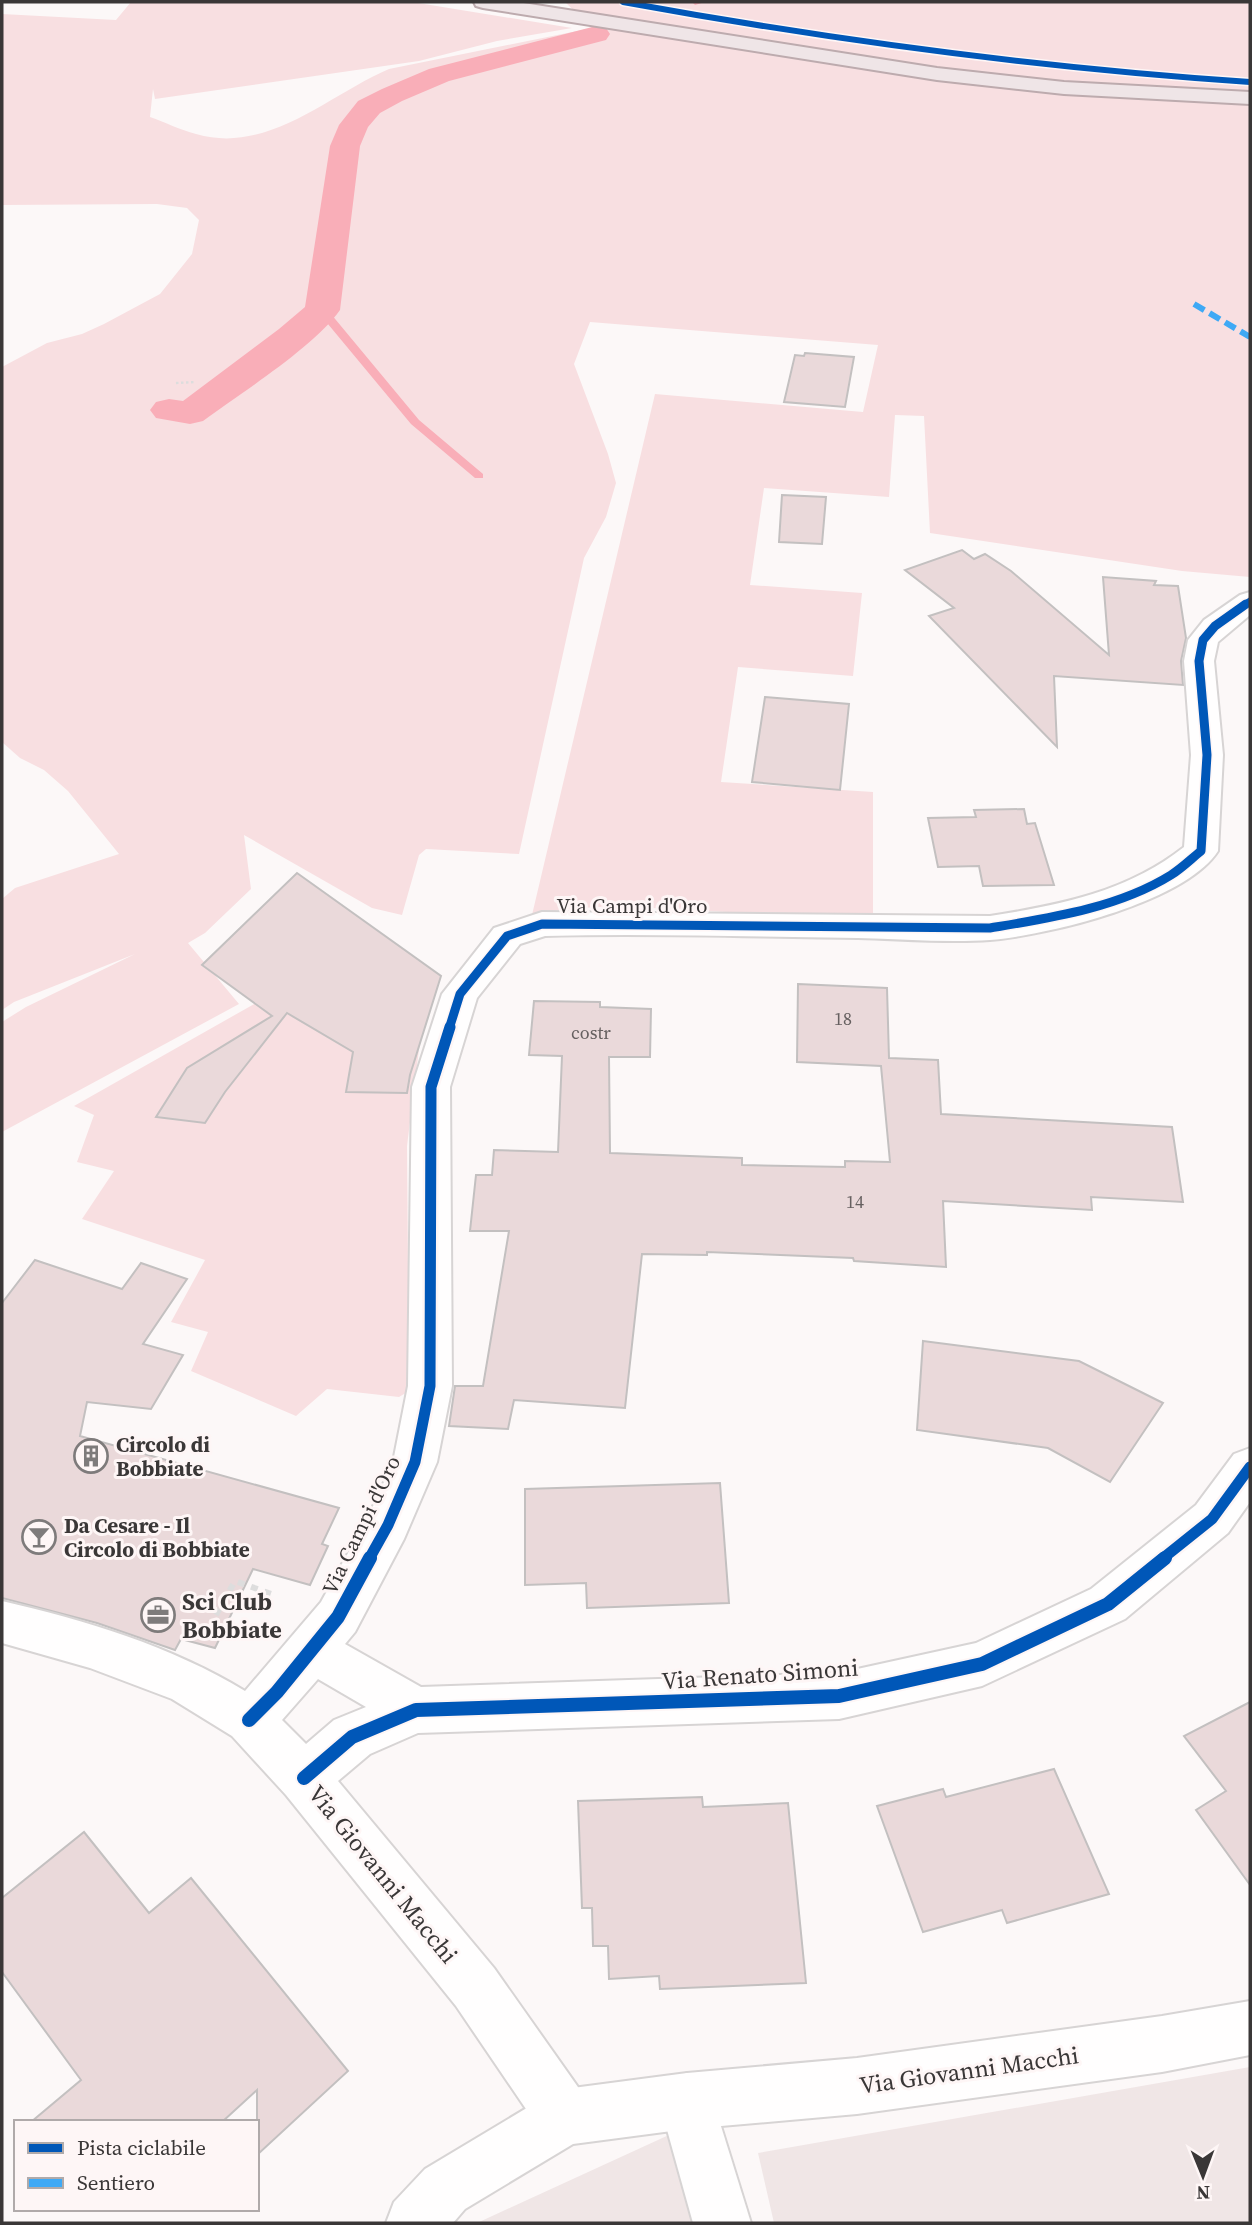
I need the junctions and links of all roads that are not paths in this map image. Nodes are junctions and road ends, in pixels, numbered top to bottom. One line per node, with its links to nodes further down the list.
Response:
1 (483, 2): 2 (main road)
2 (1250, 97)
3 (1250, 601): 6 (street, Via Campi d'Oro)
4 (1250, 1467): 7 (street, Via Renato Simoni)
5 (2, 1622): 8 (street, Via Giovanni Macchi)
6 (312, 1650): 7 (street); 8 (street, Via Campi d'Oro)
7 (416, 1710): 9 (street, Via Renato Simoni)
8 (249, 1720): 9 (street, Via Giovanni Macchi)
9 (304, 1778): 12 (street, Via Giovanni Macchi)
10 (1250, 2028): 11 (street, Via Giovanni Macchi)
11 (687, 2101): 12 (street, Via Giovanni Macchi); 14 (street)
12 (565, 2118): 13 (street)
13 (415, 2223)
14 (722, 2223)

